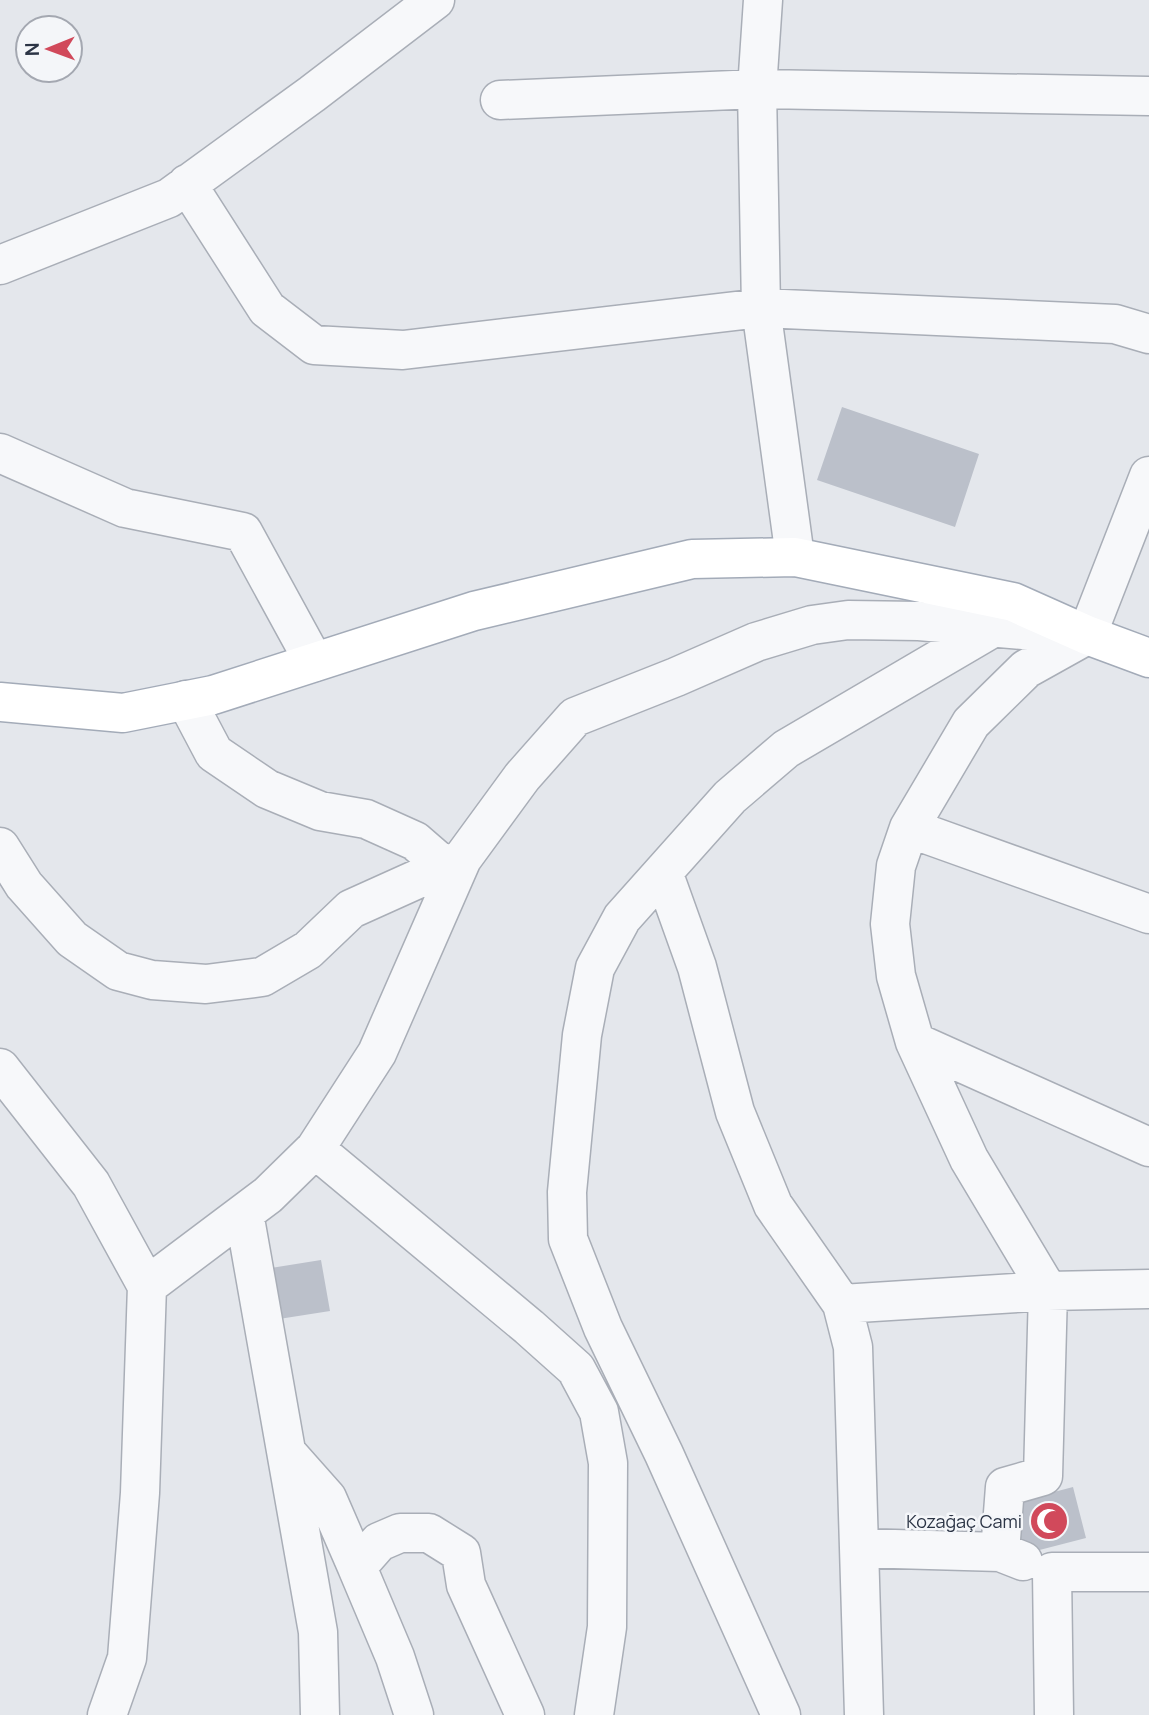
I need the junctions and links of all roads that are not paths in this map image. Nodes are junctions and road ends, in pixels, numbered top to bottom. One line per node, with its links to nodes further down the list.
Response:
1 (435, 0): 6 (street)
2 (764, 0): 3 (street)
3 (757, 89): 4 (street); 5 (street); 8 (street)
4 (1149, 96)
5 (500, 100)
6 (187, 184): 7 (street); 8 (street)
7 (0, 265)
8 (761, 307): 9 (street); 12 (street)
9 (1149, 334)
10 (1, 455): 16 (street)
11 (1149, 476): 14 (street)
12 (795, 557): 14 (main road); 16 (main road)
13 (994, 627): 14 (street); 21 (street); 22 (street)
14 (1087, 635): 15 (main road); 19 (street)
15 (1149, 658)
16 (314, 663): 17 (main road)
17 (186, 700): 18 (main road); 21 (street)
18 (0, 702)
19 (909, 828): 23 (street); 24 (street)
20 (0, 847): 21 (street)
21 (454, 863): 27 (street)
22 (663, 872): 32 (street); 44 (street)
23 (1149, 914)
24 (915, 1042): 26 (street); 31 (street)
25 (0, 1068): 29 (street)
26 (1149, 1147)
27 (315, 1149): 28 (street); 43 (street)
28 (244, 1213): 29 (street); 33 (street)
29 (147, 1286): 39 (street)
30 (1149, 1289): 31 (street)
31 (1048, 1291): 32 (street); 35 (street)
32 (842, 1304): 34 (street)
33 (288, 1454): 36 (street); 40 (street)
34 (859, 1548): 35 (street); 45 (street)
35 (1000, 1552): 37 (street)
36 (357, 1567): 41 (street); 42 (street)
37 (1052, 1572): 38 (street); 46 (street)
38 (1149, 1572)
39 (107, 1715)
40 (320, 1715)
41 (414, 1715)
42 (525, 1715)
43 (594, 1715)
44 (781, 1715)
45 (864, 1715)
46 (1054, 1715)

